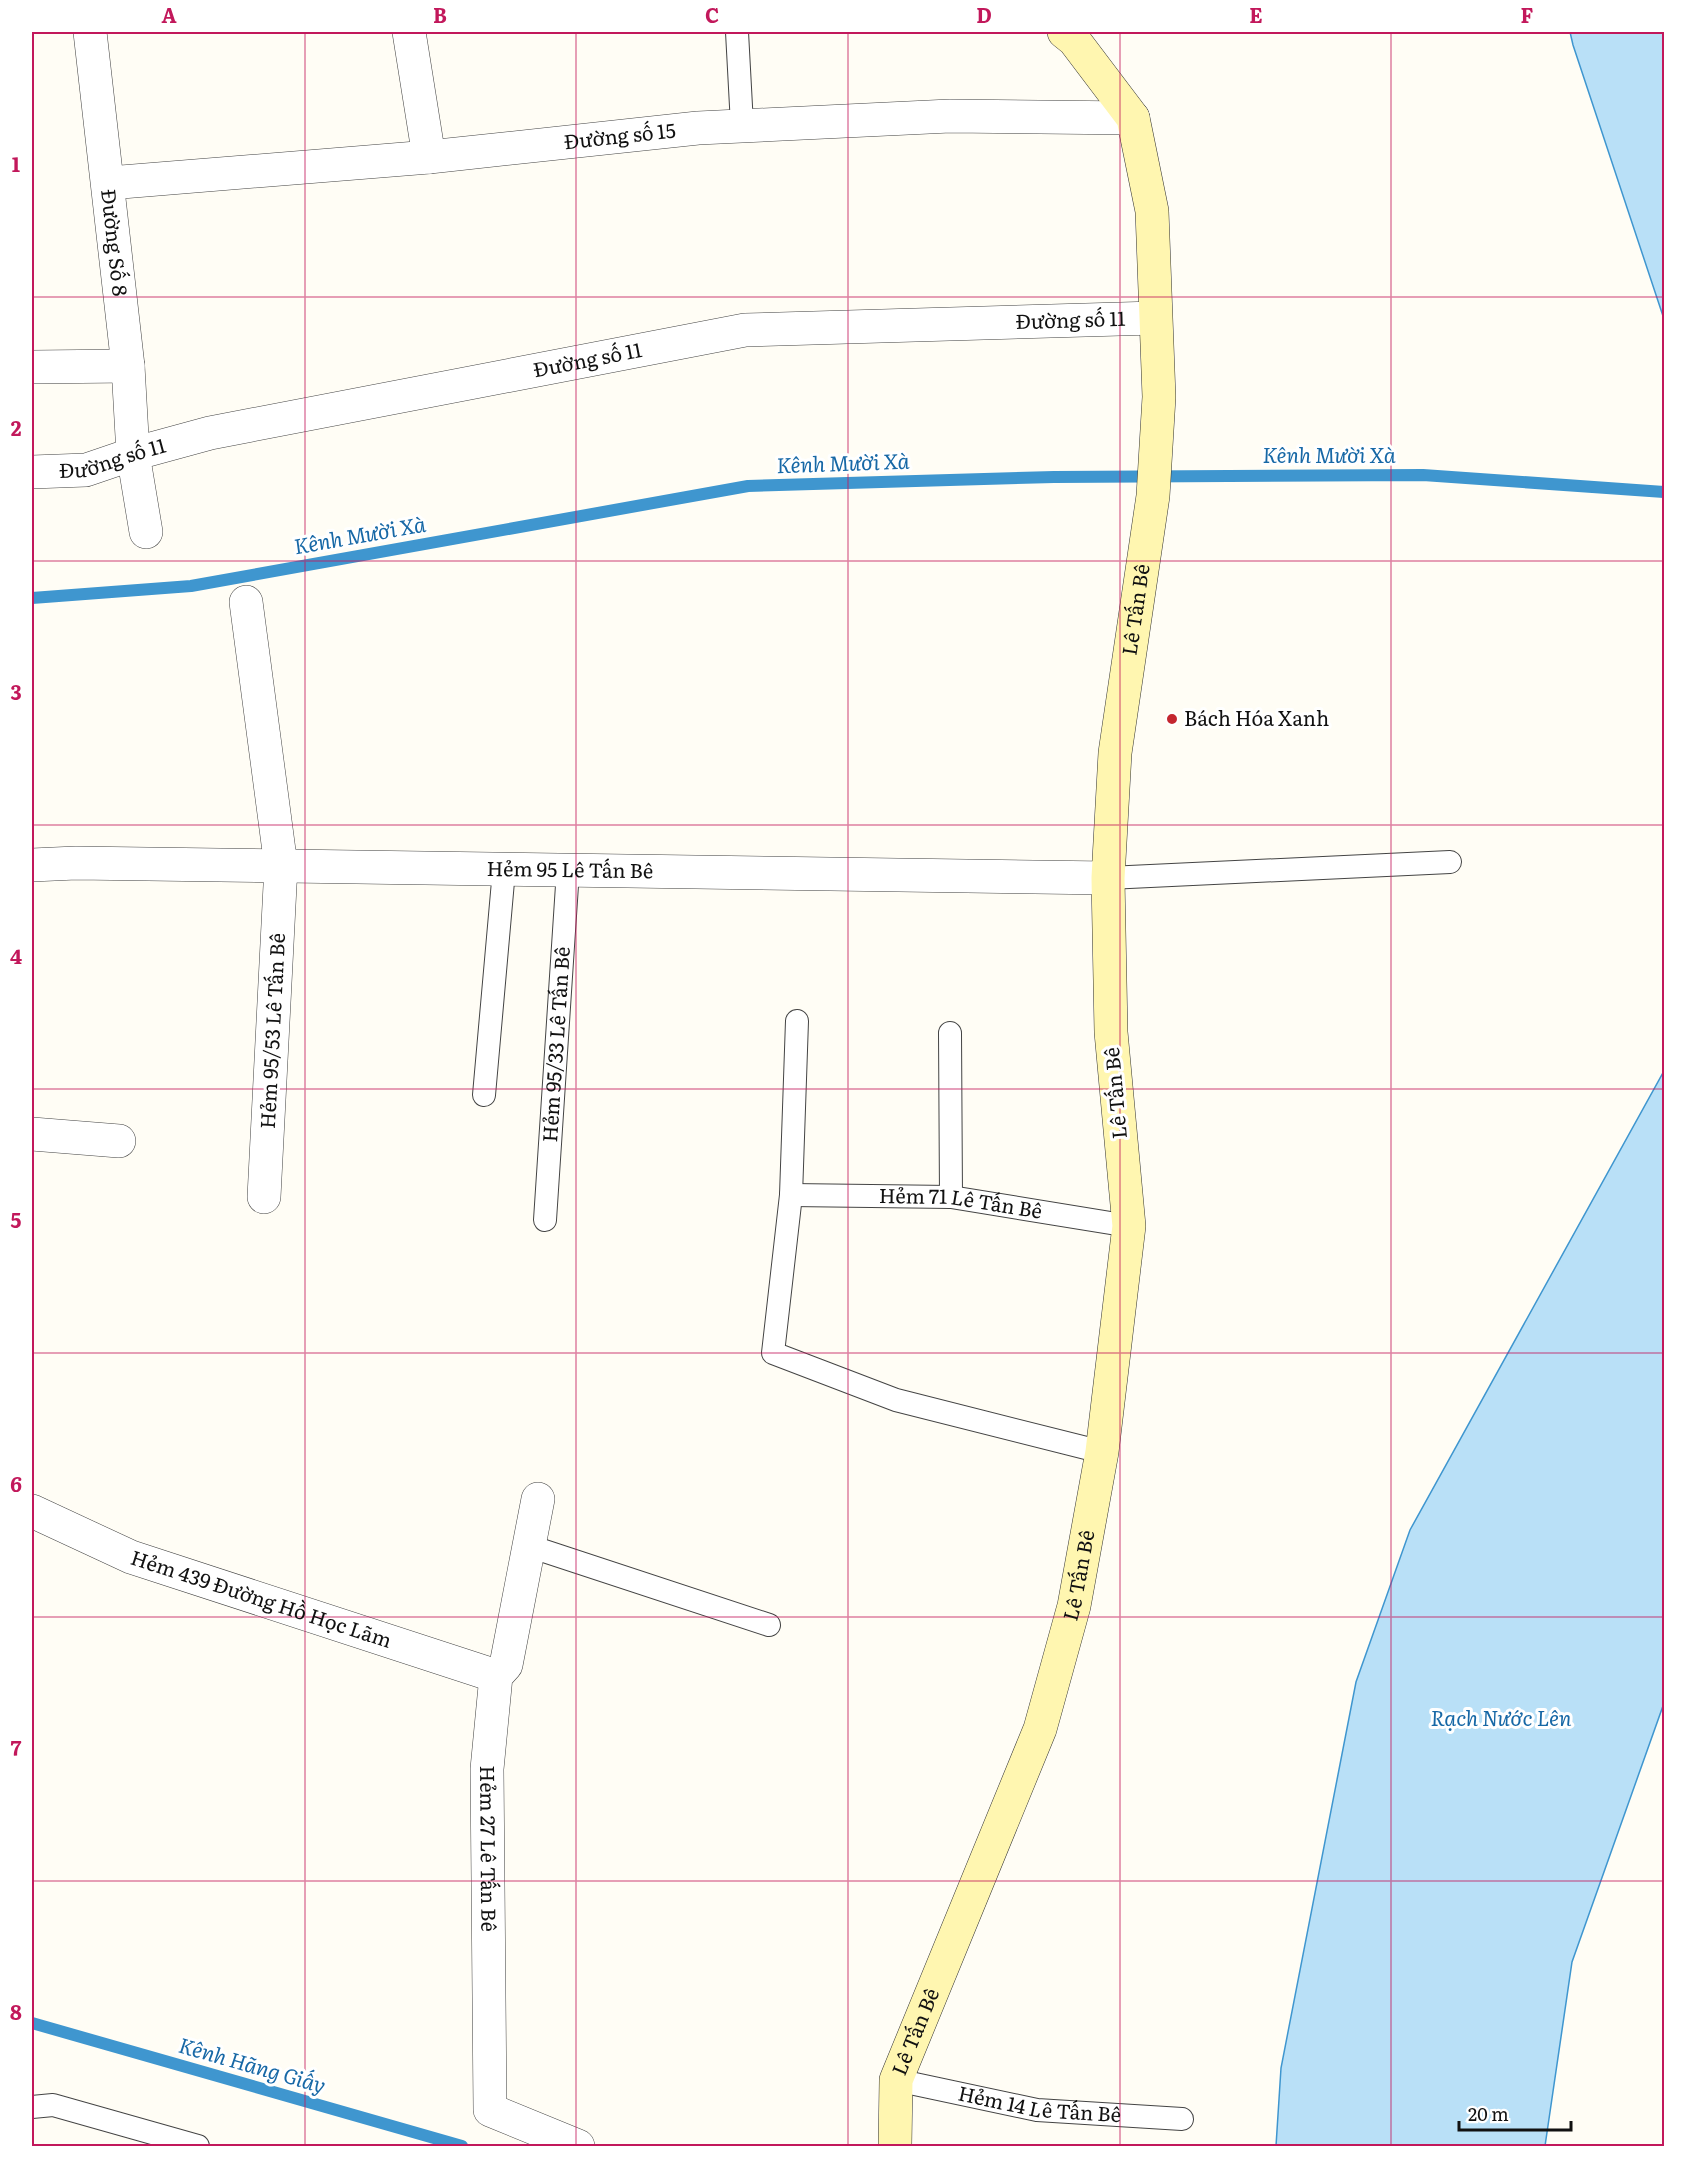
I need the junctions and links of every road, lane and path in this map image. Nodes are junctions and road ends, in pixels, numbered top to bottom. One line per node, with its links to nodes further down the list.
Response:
1 (90, 32): 8 (street, Đường Số 8)
2 (409, 32): 7 (street)
3 (737, 32): 6 (lane)
4 (1065, 32): 5 (street, Lê Tấn Bê)
5 (1133, 118): 6 (street, Đường số 15); 9 (street, Lê Tấn Bê)
6 (742, 125): 7 (street, Đường số 15)
7 (429, 157): 8 (street, Đường số 15)
8 (109, 183): 10 (street, Đường Số 8)
9 (1155, 318): 12 (street, Đường số 11); 21 (street, Lê Tấn Bê)
10 (128, 366): 11 (street); 12 (street, Đường Số 8)
11 (32, 367)
12 (133, 454): 13 (street, Đường số 11); 14 (street, Đường Số 8)
13 (32, 472)
14 (146, 532)
15 (246, 602): 18 (street, Hẻm 95/53 Lê Tấn Bê)
16 (1450, 862): 21 (lane)
17 (32, 865): 18 (street, Hẻm 95 Lê Tấn Bê)
18 (281, 866): 19 (street, Hẻm 95 Lê Tấn Bê); 28 (street, Hẻm 95/53 Lê Tấn Bê)
19 (504, 870): 20 (street, Hẻm 95 Lê Tấn Bê); 24 (lane)
20 (568, 870): 21 (street, Hẻm 95 Lê Tấn Bê); 30 (lane, Hẻm 95/33 Lê Tấn Bê)
21 (1108, 878): 31 (street, Lê Tấn Bê)
22 (797, 1021): 27 (lane)
23 (950, 1033): 29 (lane)
24 (484, 1095)
25 (32, 1134): 26 (street)
26 (119, 1141)
27 (791, 1195): 29 (lane, Hẻm 71 Lê Tấn Bê); 32 (lane)
28 (264, 1197)
29 (951, 1197): 31 (lane, Hẻm 71 Lê Tấn Bê)
30 (545, 1220)
31 (1129, 1226): 32 (street, Lê Tấn Bê)
32 (1102, 1452): 38 (street, Lê Tấn Bê)
33 (538, 1499): 35 (street, Hẻm 27 Lê Tấn Bê)
34 (32, 1511): 37 (street, Hẻm 439 Đường Hồ Học Lãm)
35 (529, 1546): 36 (lane); 37 (street, Hẻm 27 Lê Tấn Bê)
36 (769, 1624)
37 (496, 1676): 42 (street, Hẻm 27 Lê Tấn Bê)
38 (897, 2080): 40 (lane, Hẻm 14 Lê Tấn Bê); 43 (street, Lê Tấn Bê)
39 (32, 2107): 41 (lane)
40 (1182, 2119)
41 (198, 2146)
42 (578, 2146)
43 (895, 2146)

